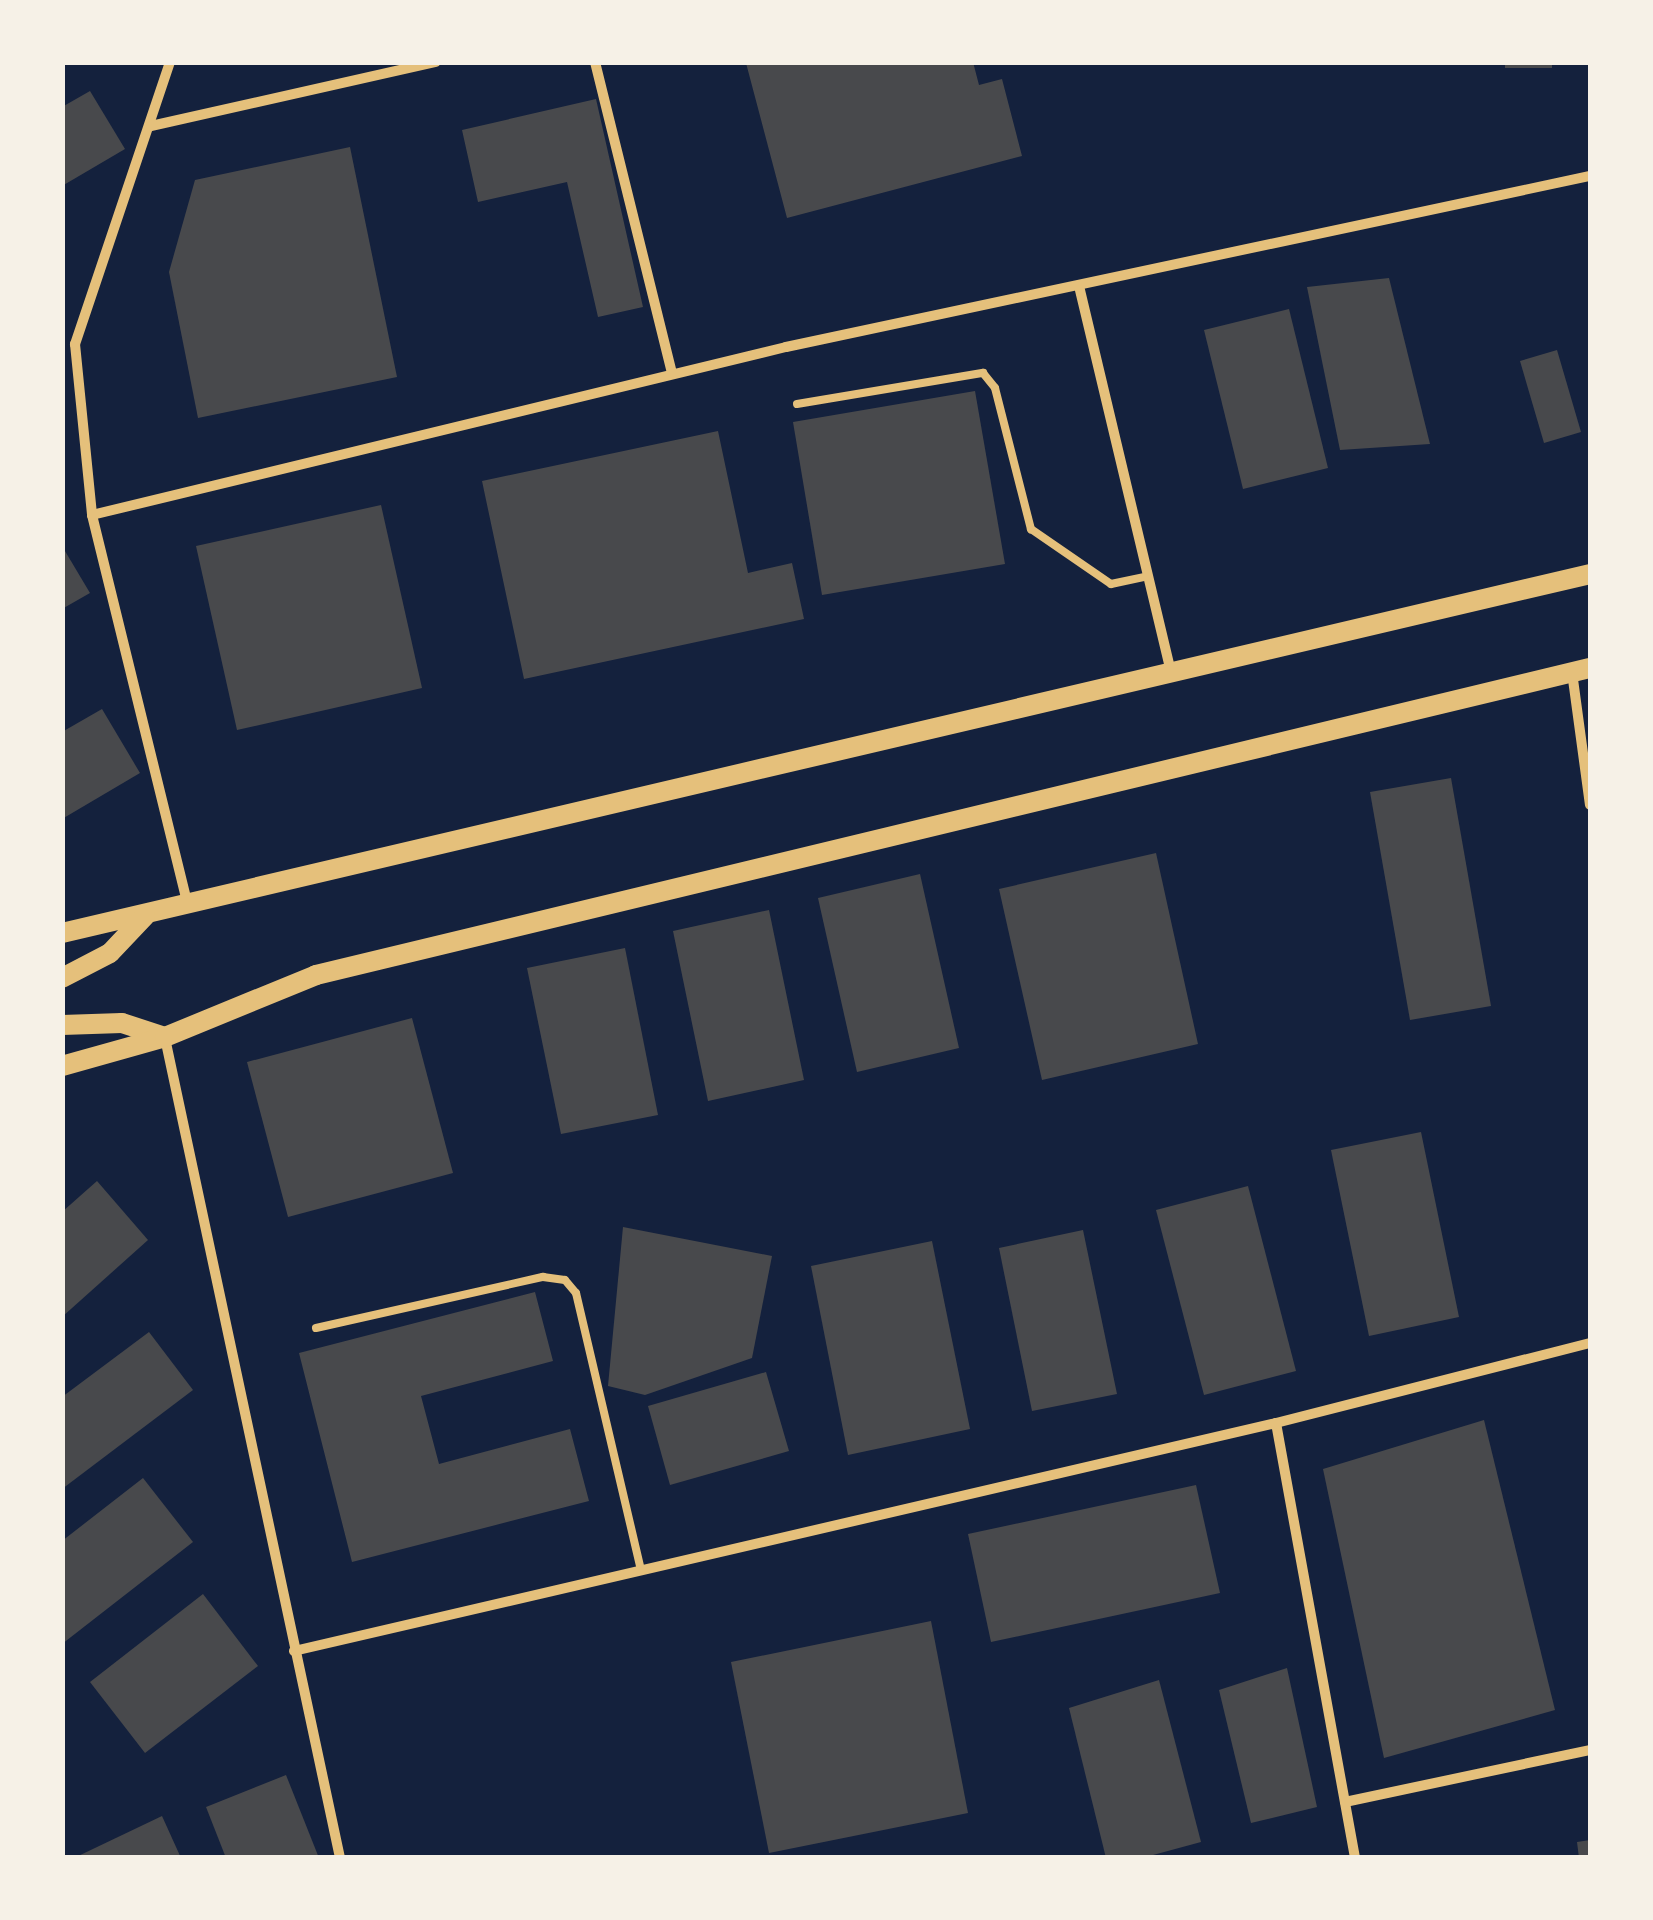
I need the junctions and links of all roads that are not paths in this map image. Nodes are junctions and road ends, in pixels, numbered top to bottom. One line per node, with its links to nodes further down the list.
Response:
1 (170, 62): 4 (street)
2 (436, 62): 4 (street)
3 (596, 62): 8 (street)
4 (151, 126): 7 (street)
5 (1590, 176): 6 (street)
6 (1079, 286): 8 (street); 12 (street)
7 (68, 342): 10 (street)
8 (672, 374): 10 (street)
9 (796, 404): 12 (lane)
10 (92, 515): 16 (street)
11 (1590, 574): 14 (main road)
12 (1148, 576): 14 (street)
13 (1581, 670): 15 (street); 21 (main road)
14 (1171, 673): 16 (main road)
15 (1590, 805)
16 (188, 908): 17 (main road)
17 (145, 916): 18 (main road); 19 (main road)
18 (62, 933)
19 (62, 978)
20 (62, 1025): 21 (main road)
21 (165, 1037): 22 (main road); 27 (street)
22 (62, 1066)
23 (316, 1328): 26 (lane)
24 (1590, 1343): 25 (street)
25 (1276, 1423): 26 (street); 29 (street)
26 (641, 1570): 27 (street)
27 (294, 1651): 30 (street)
28 (1590, 1750): 29 (street)
29 (1344, 1802): 31 (street)
30 (340, 1858)
31 (1354, 1858)

